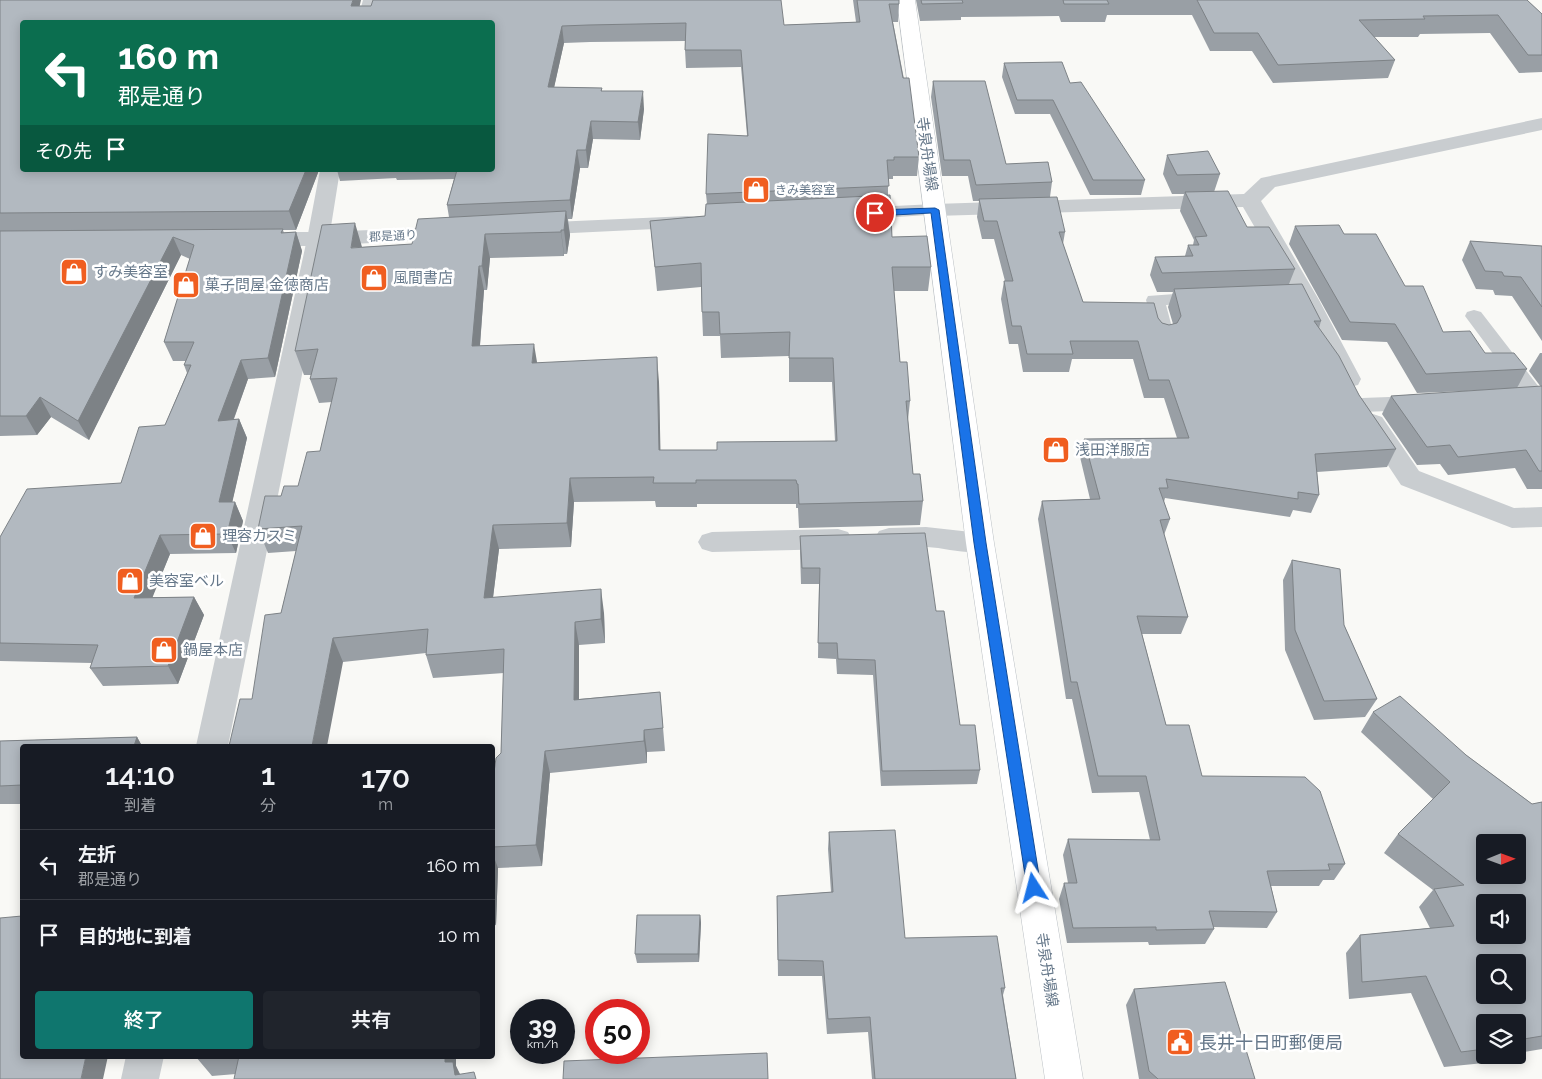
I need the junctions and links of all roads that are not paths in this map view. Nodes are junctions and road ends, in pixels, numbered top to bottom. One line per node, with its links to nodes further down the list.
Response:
1 (372, 0): 3 (street)
2 (906, 0): 7 (main road, 寺泉舟場線)
3 (367, 20)
4 (1542, 124): 6 (street)
5 (330, 172): 13 (street)
6 (1250, 200): 7 (street); 19 (street)
7 (935, 210): 8 (street); 22 (main road, 寺泉舟場線)
8 (835, 215)
9 (706, 221): 10 (street)
10 (507, 230)
11 (467, 232): 13 (street, 郡是通り)
12 (238, 239): 13 (street, 郡是通り)
13 (318, 239): 23 (street)
14 (1220, 297): 16 (lane)
15 (1474, 316): 17 (lane)
16 (1164, 335)
17 (1497, 398)
18 (1439, 401): 19 (lane)
19 (1362, 406): 20 (street)
20 (1542, 517)
21 (712, 542): 22 (street)
22 (980, 543): 26 (main road, 寺泉舟場線)
23 (212, 744)
24 (144, 1059): 25 (street)
25 (140, 1079)
26 (1064, 1079)

